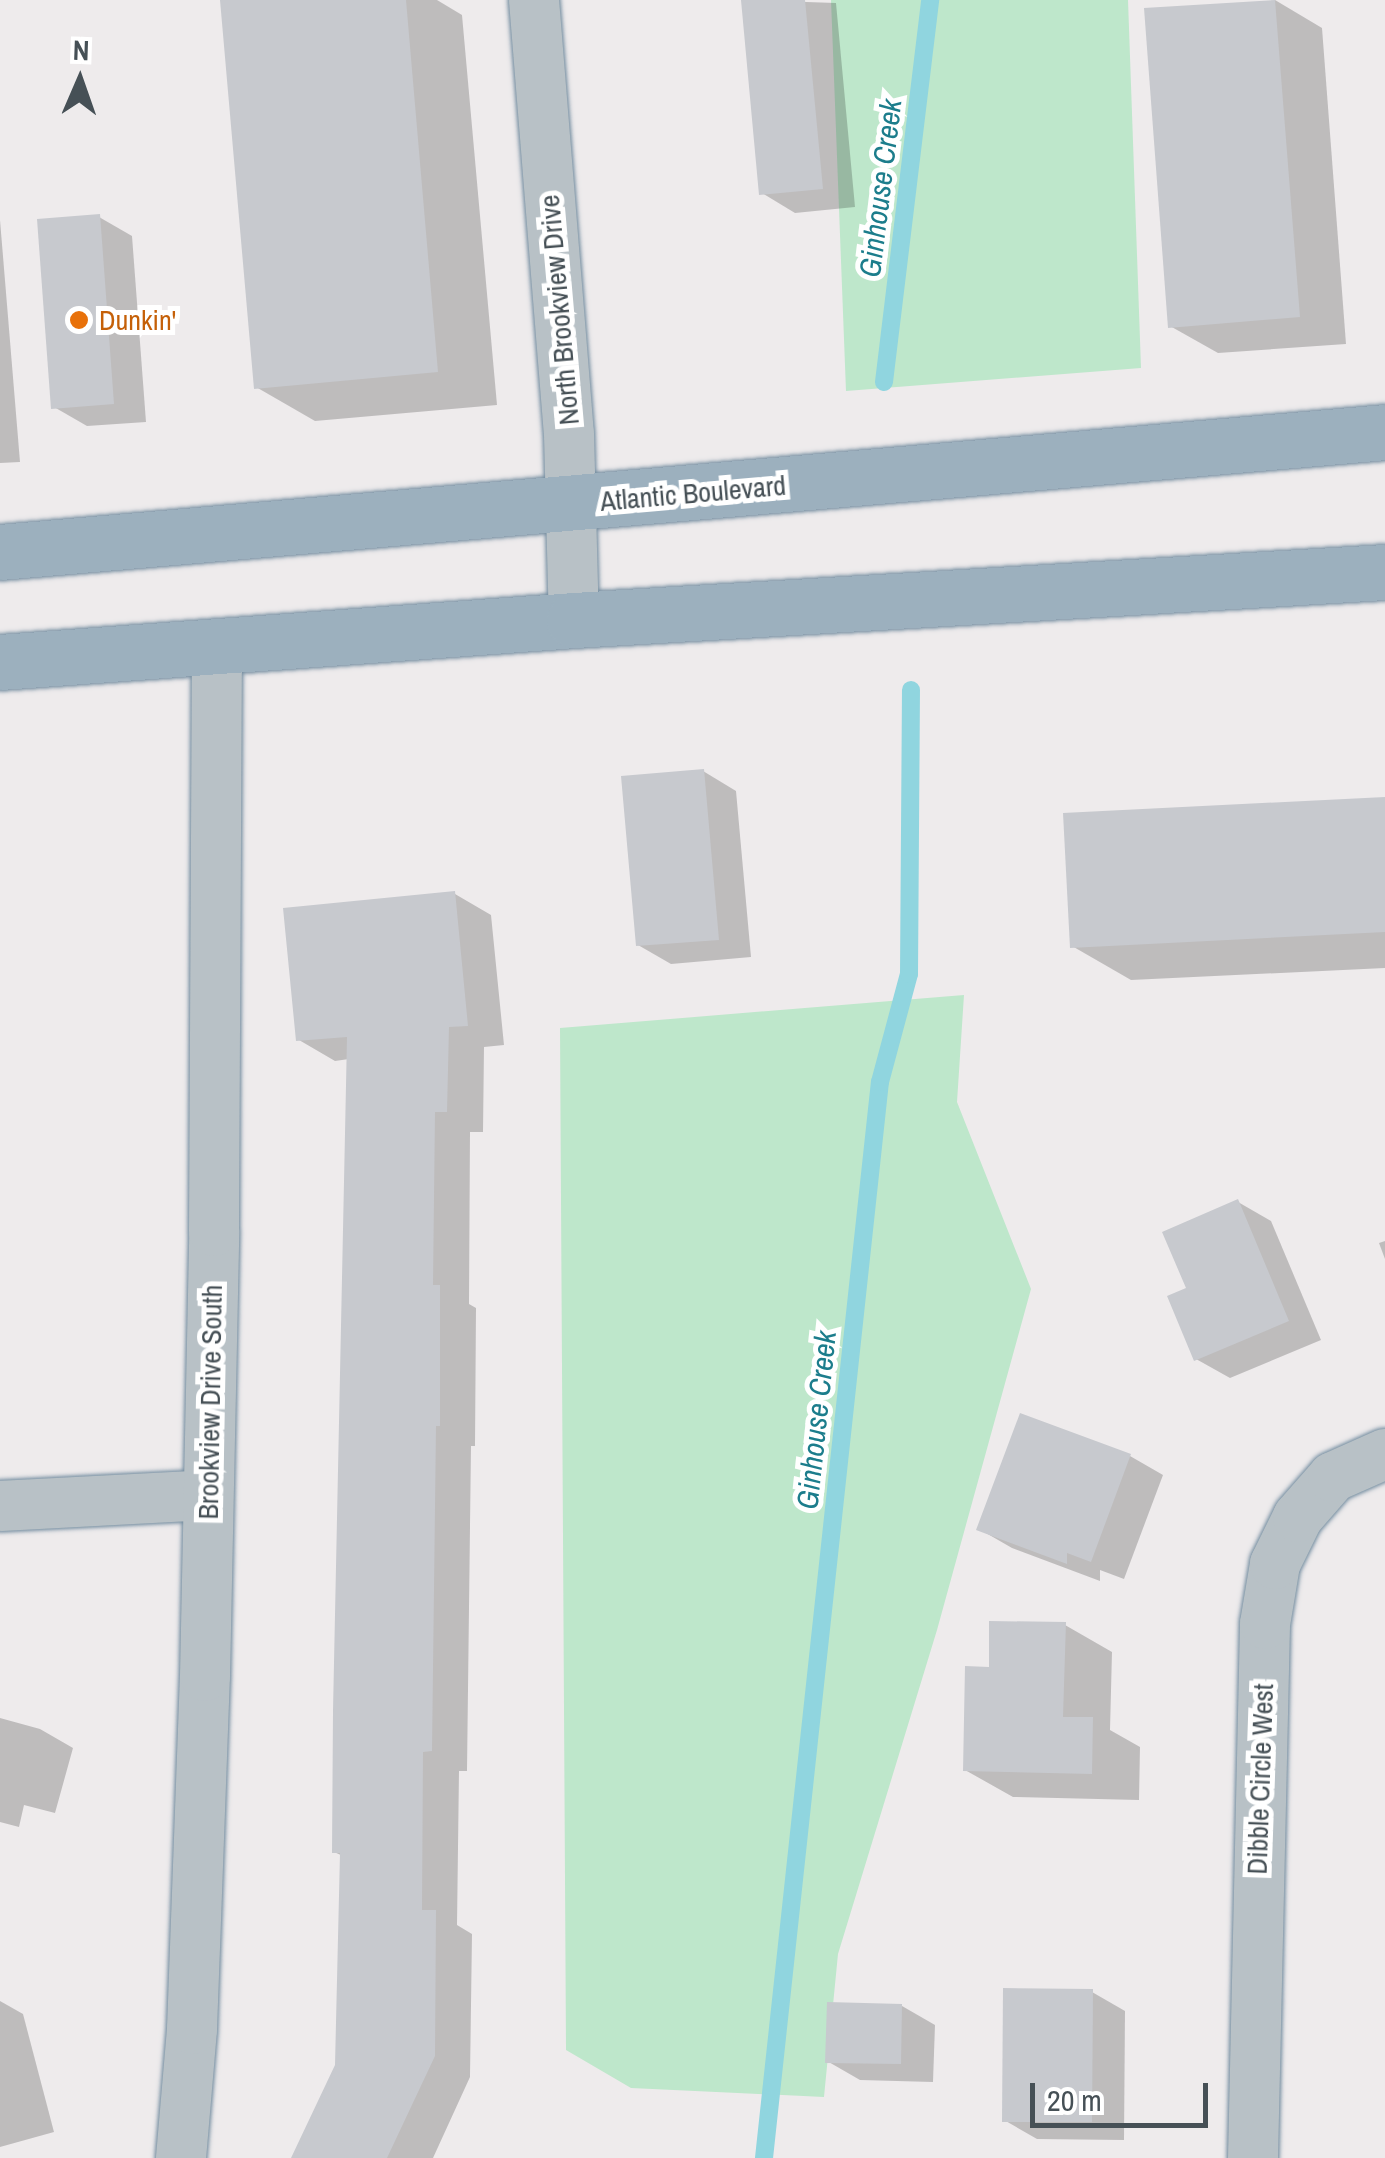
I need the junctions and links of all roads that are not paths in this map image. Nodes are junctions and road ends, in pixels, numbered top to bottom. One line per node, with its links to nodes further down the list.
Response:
1 (534, 0): 3 (street, North Brookview Drive)
2 (1385, 432): 3 (highway, Atlantic Boulevard)
3 (571, 504): 4 (highway, Atlantic Boulevard); 6 (street, North Brookview Drive)
4 (0, 552)
5 (1385, 572): 6 (highway)
6 (574, 620): 7 (highway)
7 (217, 645): 8 (highway); 10 (street, Brookview Drive South)
8 (0, 662)
9 (1385, 1454): 13 (street, Dibble Circle West)
10 (207, 1494): 11 (street); 12 (street, Brookview Drive South)
11 (0, 1506)
12 (180, 2158)
13 (1254, 2158)

